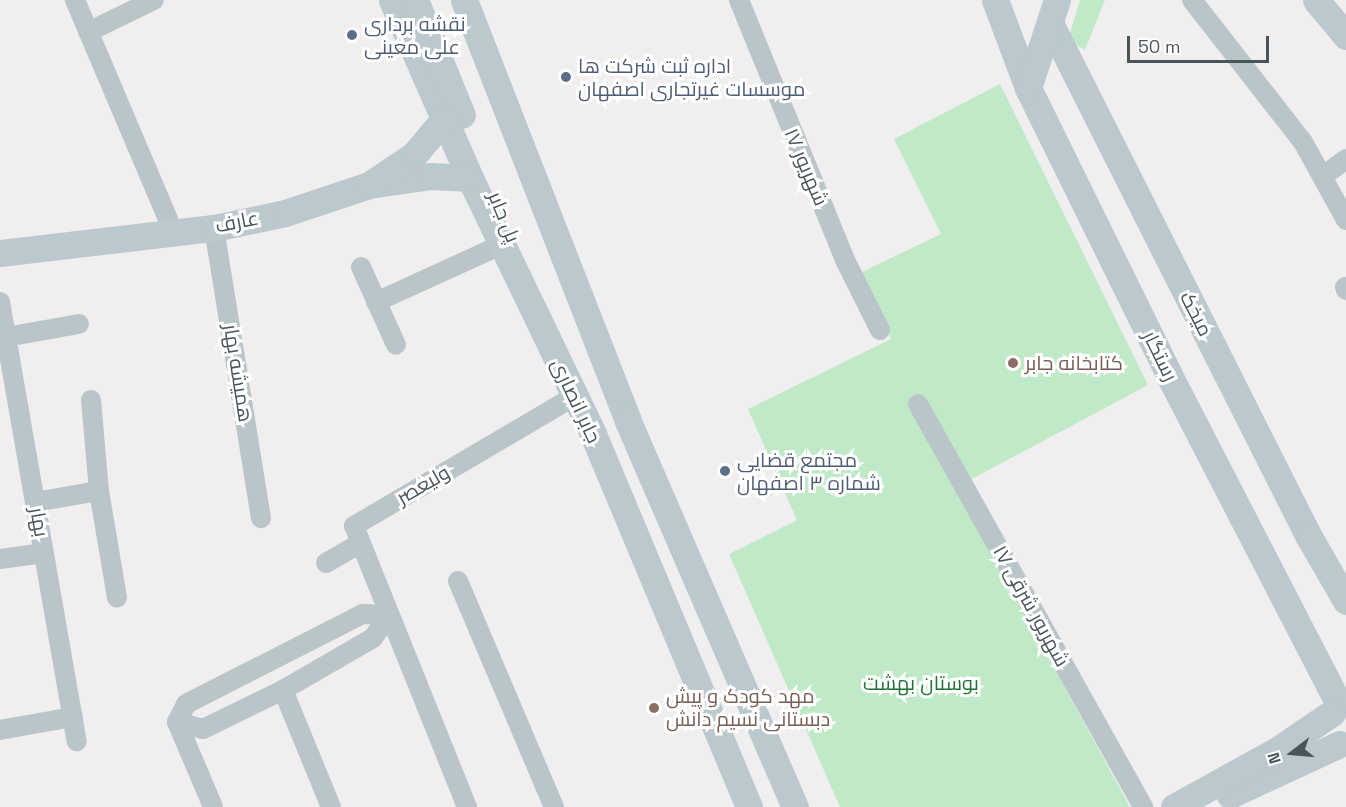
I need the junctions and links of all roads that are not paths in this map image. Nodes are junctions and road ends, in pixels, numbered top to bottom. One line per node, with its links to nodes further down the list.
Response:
1 (75, 0): 12 (street)
2 (154, 0): 12 (street)
3 (392, 0): 15 (main road, جابر انصاری)
4 (415, 0): 36 (main road, پل جابر)
5 (444, 0): 35 (main road, پل جابر)
6 (464, 0): 35 (main road, جابر انصاری)
7 (739, 0): 29 (street, ۱۷ شهریور)
8 (995, 0): 14 (main road, رستگار)
9 (1192, 0): 17 (street)
10 (1316, 0): 13 (main road)
11 (1054, 12): 14 (main road); 46 (main road, میخک)
12 (88, 32): 22 (street)
13 (1346, 36)
14 (1028, 88): 52 (main road, رستگار)
15 (444, 119): 18 (main road, جابر انصاری); 19 (main road, عارف)
16 (1346, 159): 17 (street)
17 (1323, 176): 20 (street)
18 (470, 178): 19 (main road); 23 (main road, جابر انصاری)
19 (369, 185): 21 (main road, عارف)
20 (1346, 220)
21 (214, 228): 22 (main road, عارف); 39 (street, همیشه بهار)
22 (173, 231): 24 (main road, عارف)
23 (501, 245): 27 (street); 32 (main road, جابر انصاری)
24 (0, 253)
25 (361, 267): 27 (street)
26 (0, 302): 30 (street, بهار)
27 (376, 302): 31 (street)
28 (79, 324): 30 (street)
29 (880, 330)
30 (6, 337): 38 (street, بهار)
31 (396, 345)
32 (574, 396): 36 (main road, جابر انصاری); 40 (street, ولیعصر)
33 (90, 400): 37 (street)
34 (918, 404): 64 (street, ۱۷ شهریور شرقی)
35 (627, 419): 63 (main road, جابر انصاری)
36 (593, 434): 62 (main road, جابر انصاری)
37 (99, 491): 38 (street); 45 (street)
38 (35, 502): 41 (street, بهار)
39 (261, 518)
40 (360, 543): 43 (street); 47 (street)
41 (44, 553): 42 (street); 53 (street, بهار)
42 (0, 559)
43 (326, 563)
44 (458, 581): 61 (street)
45 (117, 597)
46 (1346, 601)
47 (389, 615): 48 (street); 49 (street); 60 (street)
48 (318, 637): 49 (street); 50 (street)
49 (332, 662): 51 (street)
50 (254, 670): 51 (street); 54 (street)
51 (276, 694): 54 (street); 59 (street)
52 (1339, 704): 57 (main road, رستگار); 65 (main road)
53 (73, 717): 55 (street); 56 (street, بهار)
54 (177, 722): 58 (street)
55 (0, 730)
56 (77, 741)
57 (1343, 745): 66 (main road)
58 (213, 807)
59 (331, 807)
60 (468, 807)
61 (554, 807)
62 (749, 807)
63 (795, 807)
64 (1143, 807)
65 (1174, 807)
66 (1208, 807)

